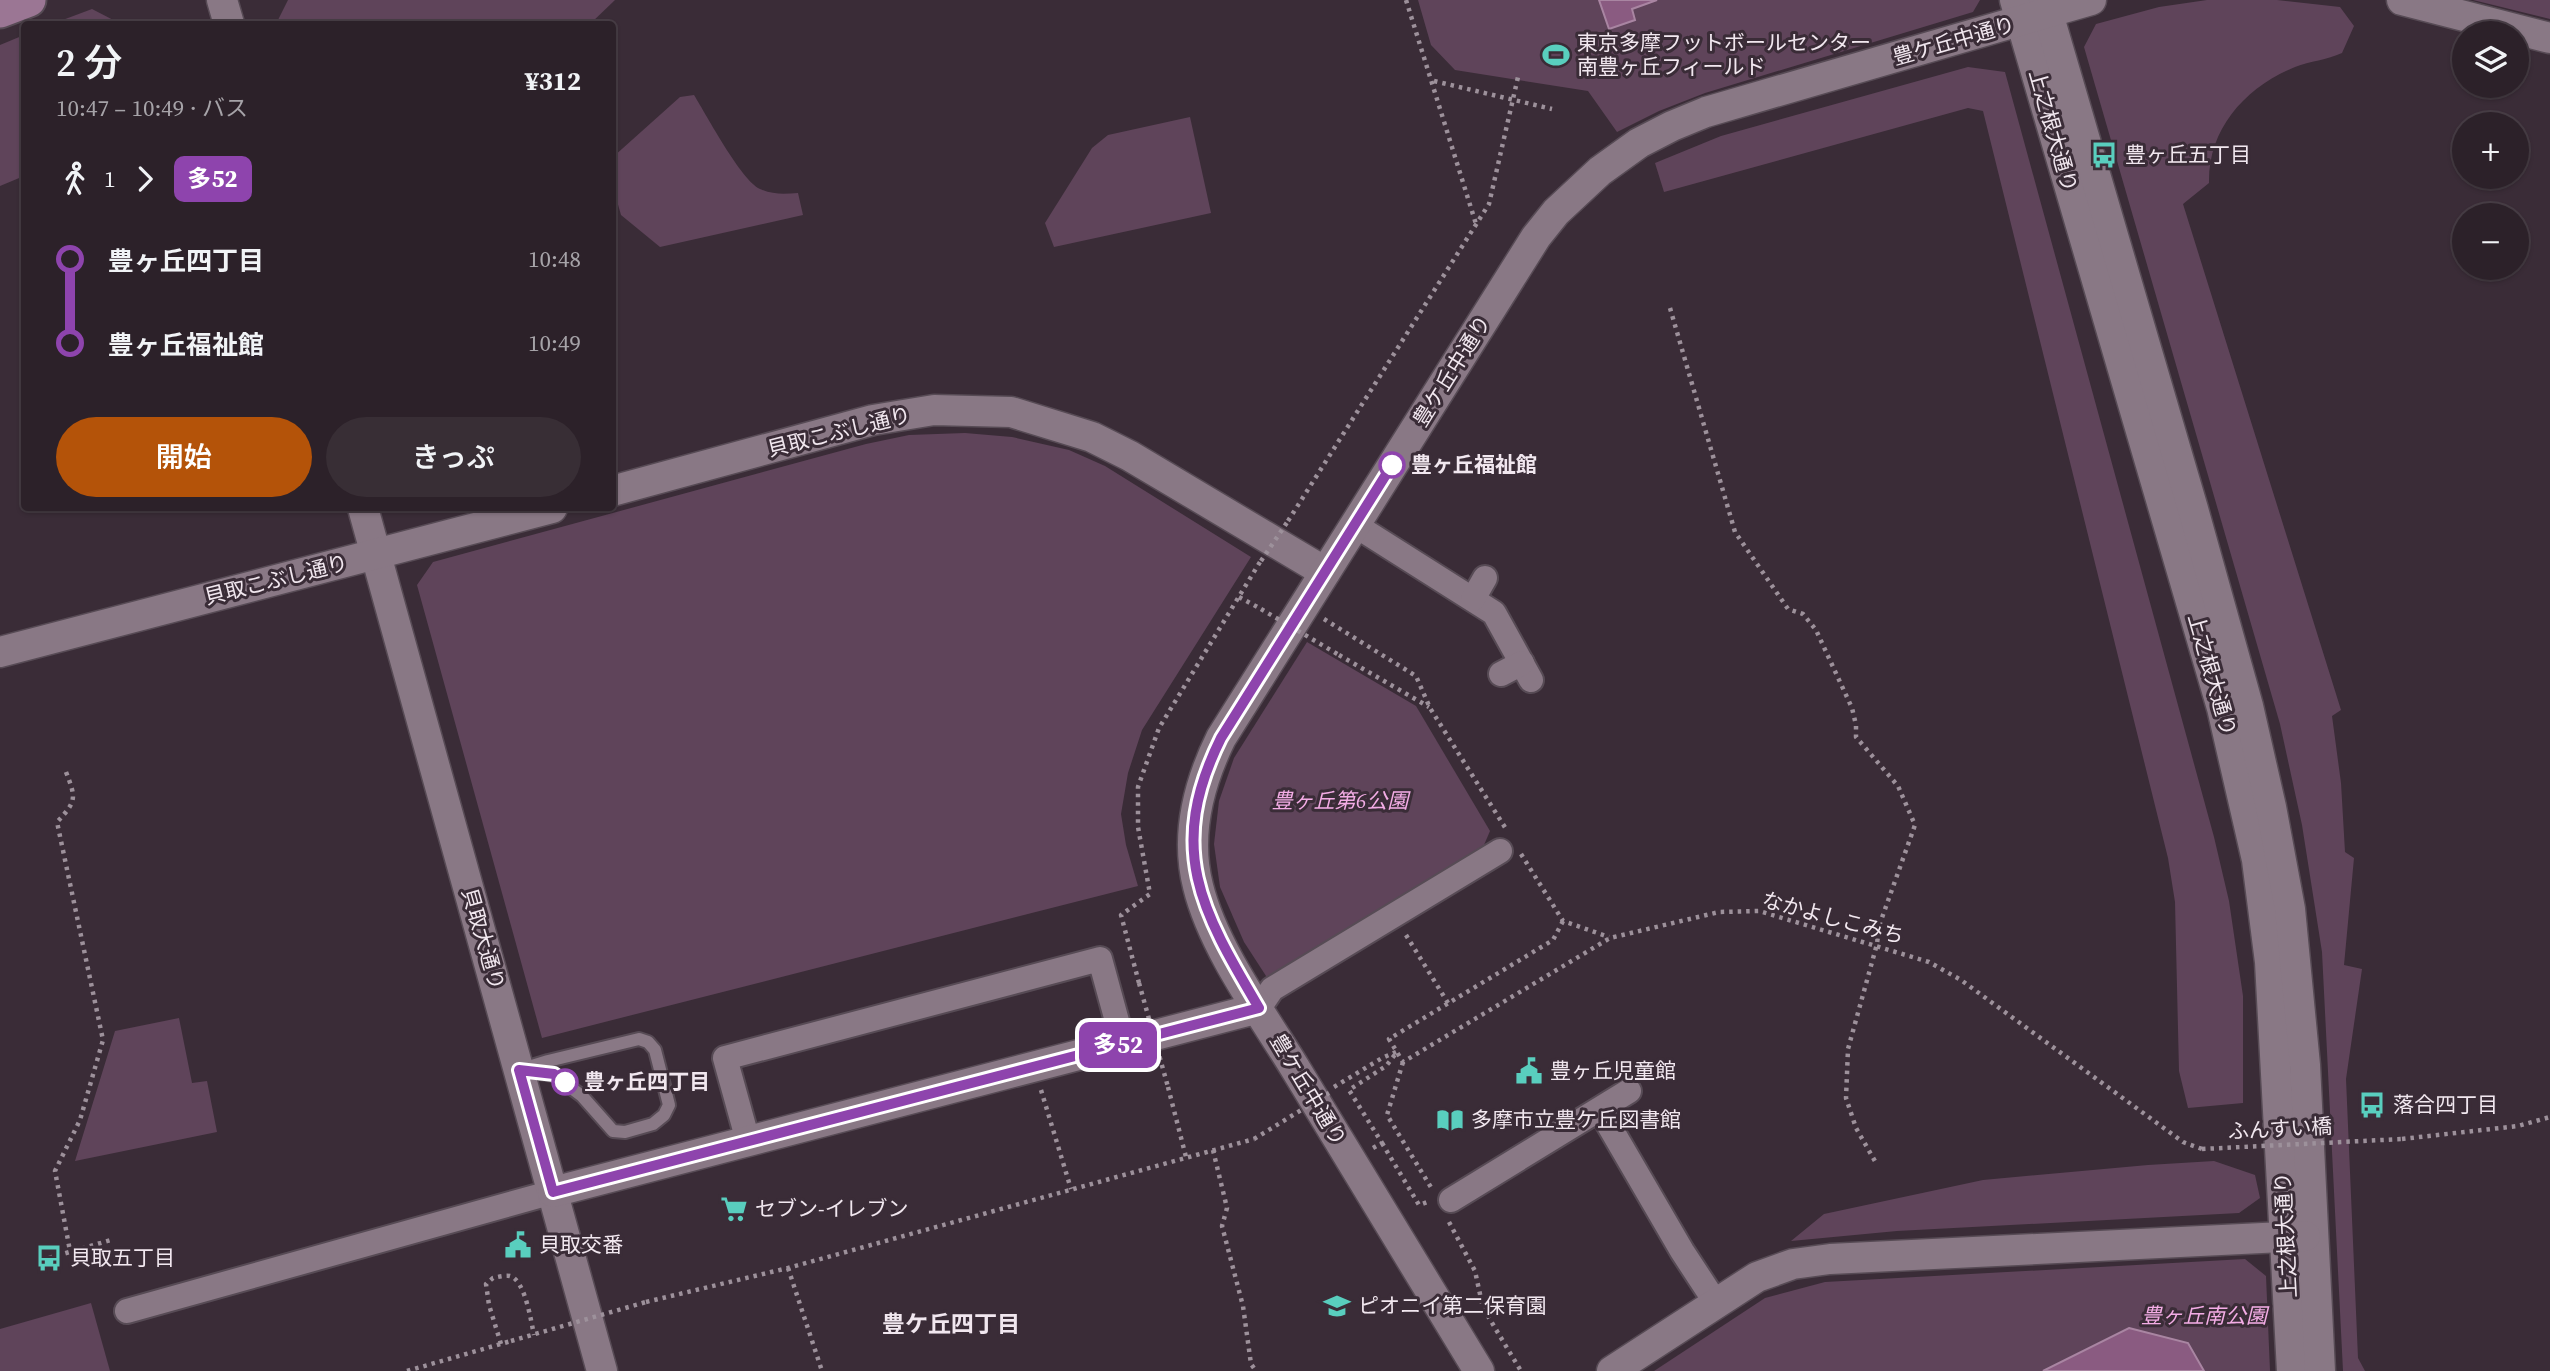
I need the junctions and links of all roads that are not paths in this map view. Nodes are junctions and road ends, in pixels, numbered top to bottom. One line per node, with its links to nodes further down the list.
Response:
1 (29, 0): 6 (main road)
2 (222, 0): 7 (street)
3 (2091, 0): 5 (street, 豊ケ丘中通り)
4 (2402, 0): 8 (street)
5 (2032, 8): 12 (street, 豊ケ丘中通り); 26 (street, 上之根大通り)
6 (0, 11)
7 (228, 21)
8 (2550, 38)
9 (616, 490): 14 (street, 貝取こぶし通り)
10 (364, 511): 13 (street, 貝取大通り)
11 (541, 511): 13 (street, 貝取こぶし通り)
12 (1354, 525): 14 (street, 豊ケ丘中通り); 16 (street)
13 (376, 555): 15 (street, 貝取こぶし通り); 20 (street, 貝取大通り)
14 (1325, 572): 18 (street, 豊ケ丘中通り)
15 (0, 652)
16 (1518, 672)
17 (1510, 846): 18 (street)
18 (1259, 1008): 19 (street); 30 (street, 豊ケ丘中通り)
19 (1123, 1044): 23 (street); 23 (street)
20 (519, 1070): 20 (lane); 24 (street, 貝取大通り)
21 (1629, 1091): 22 (street)
22 (1600, 1110): 25 (street); 27 (street)
23 (748, 1141): 24 (street)
24 (553, 1192): 28 (street); 29 (street, 貝取大通り)
25 (1444, 1199)
26 (2300, 1236): 27 (street); 32 (street, 上之根大通り); 33 (street, 上之根大通り)
27 (1716, 1303): 31 (street)
28 (127, 1311)
29 (602, 1371)
30 (1479, 1371)
31 (1612, 1371)
32 (2292, 1371)
33 (2320, 1371)

